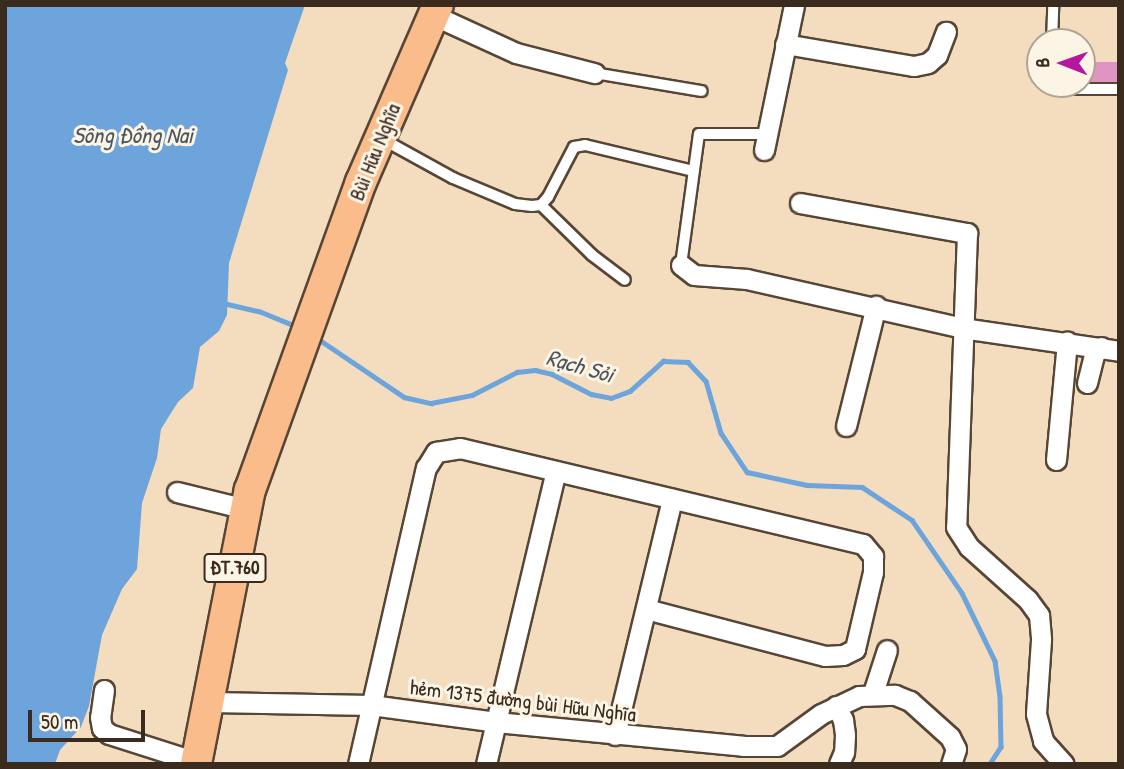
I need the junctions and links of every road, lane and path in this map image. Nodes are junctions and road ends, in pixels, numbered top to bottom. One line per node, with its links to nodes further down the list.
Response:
1 (794, 5): 6 (street)
2 (1053, 5): 4 (lane)
3 (435, 10): 7 (street); 11 (main road, Bùi Hữu Nghĩa / ĐT.760)
4 (1052, 28)
5 (946, 32): 6 (street)
6 (785, 44): 12 (street)
7 (594, 73): 10 (lane)
8 (1096, 89): 9 (lane)
9 (1119, 89)
10 (702, 91)
11 (380, 138): 15 (lane); 28 (main road, Bùi Hữu Nghĩa / ĐT.760)
12 (765, 142): 13 (lane)
13 (693, 171): 15 (lane); 16 (lane)
14 (800, 203): 19 (street)
15 (541, 205): 17 (lane)
16 (681, 265): 18 (street)
17 (625, 280)
18 (876, 306): 19 (street); 23 (street)
19 (962, 328): 20 (street); 44 (street)
20 (1067, 342): 21 (street); 24 (street)
21 (1110, 349): 22 (street)
22 (1087, 383)
23 (846, 426)
24 (1056, 460)
25 (556, 471): 27 (street); 34 (street); 36 (street)
26 (177, 492): 28 (street)
27 (672, 499): 29 (street); 29 (street)
28 (246, 509): 33 (main road, ĐT.760)
29 (646, 609): 37 (street)
30 (887, 650): 32 (street)
31 (104, 690): 39 (street)
32 (873, 693): 35 (street, hẻm 1375 đường bùi Hữu Nghĩa); 43 (street)
33 (210, 702): 34 (street, hẻm 1375 đường bùi Hữu Nghĩa); 39 (main road, ĐT.760)
34 (371, 705): 36 (street, hẻm 1375 đường bùi Hữu Nghĩa); 40 (street)
35 (828, 710): 38 (street, hẻm 1375 đường bùi Hữu Nghĩa); 42 (street)
36 (496, 722): 37 (street, hẻm 1375 đường bùi Hữu Nghĩa); 41 (street)
37 (615, 735): 38 (street, hẻm 1375 đường bùi Hữu Nghĩa)
38 (742, 755)
39 (196, 763)
40 (358, 764)
41 (486, 764)
42 (839, 764)
43 (951, 764)
44 (1064, 764)

